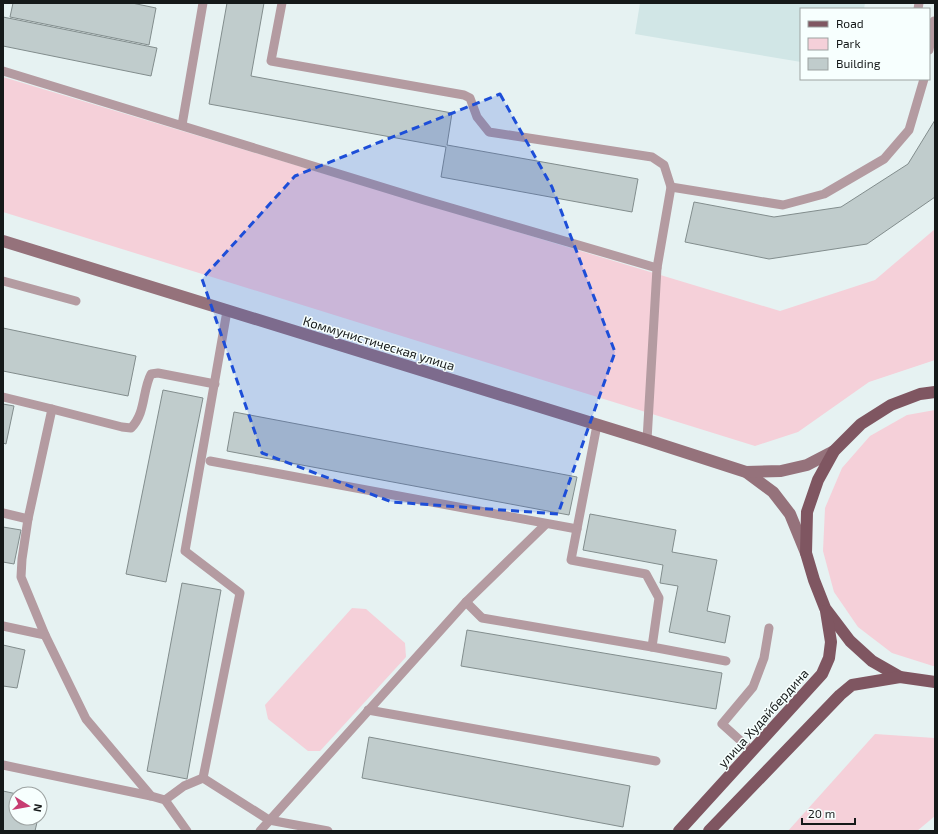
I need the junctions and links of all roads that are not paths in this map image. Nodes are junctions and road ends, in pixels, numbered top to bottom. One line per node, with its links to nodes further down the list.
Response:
1 (203, 3): 7 (lane)
2 (282, 3): 8 (lane)
3 (933, 20): 4 (lane)
4 (930, 42)
5 (3, 71): 7 (lane)
6 (924, 80): 8 (lane)
7 (182, 125): 10 (lane)
8 (672, 187): 10 (lane)
9 (3, 241): 13 (main road, Коммунистическая улица)
10 (657, 268): 19 (lane)
11 (3, 281): 12 (lane)
12 (76, 301)
13 (228, 311): 14 (lane); 18 (main road, Коммунистическая улица)
14 (215, 384): 17 (lane); 41 (lane)
15 (935, 392): 20 (main road)
16 (3, 397): 17 (lane)
17 (52, 409): 24 (lane)
18 (597, 425): 19 (main road, Коммунистическая улица); 26 (lane)
19 (647, 440): 22 (main road, Коммунистическая улица)
20 (834, 451): 22 (main road, Коммунистическая улица); 27 (main road)
21 (210, 461): 25 (lane)
22 (746, 472): 27 (main road, Коммунистическая улица)
23 (3, 513): 24 (lane)
24 (28, 519): 32 (lane)
25 (546, 524): 26 (lane); 28 (lane)
26 (577, 529): 33 (lane)
27 (806, 553): 29 (main road)
28 (466, 602): 33 (lane); 37 (lane)
29 (825, 608): 35 (main road); 38 (main road, улица Худайбердина)
30 (3, 626): 32 (lane)
31 (769, 628): 38 (lane)
32 (45, 635): 42 (lane)
33 (652, 647): 34 (lane)
34 (726, 661)
35 (900, 677): 36 (main road); 49 (main road)
36 (935, 682)
37 (368, 710): 39 (lane); 44 (lane)
38 (752, 751): 48 (main road, улица Худайбердина)
39 (656, 761)
40 (3, 765): 42 (lane)
41 (203, 778): 43 (lane); 44 (lane)
42 (151, 796): 43 (lane)
43 (165, 800): 45 (lane)
44 (269, 820): 46 (lane); 47 (lane)
45 (187, 831)
46 (260, 831)
47 (328, 831)
48 (679, 831)
49 (710, 831)

